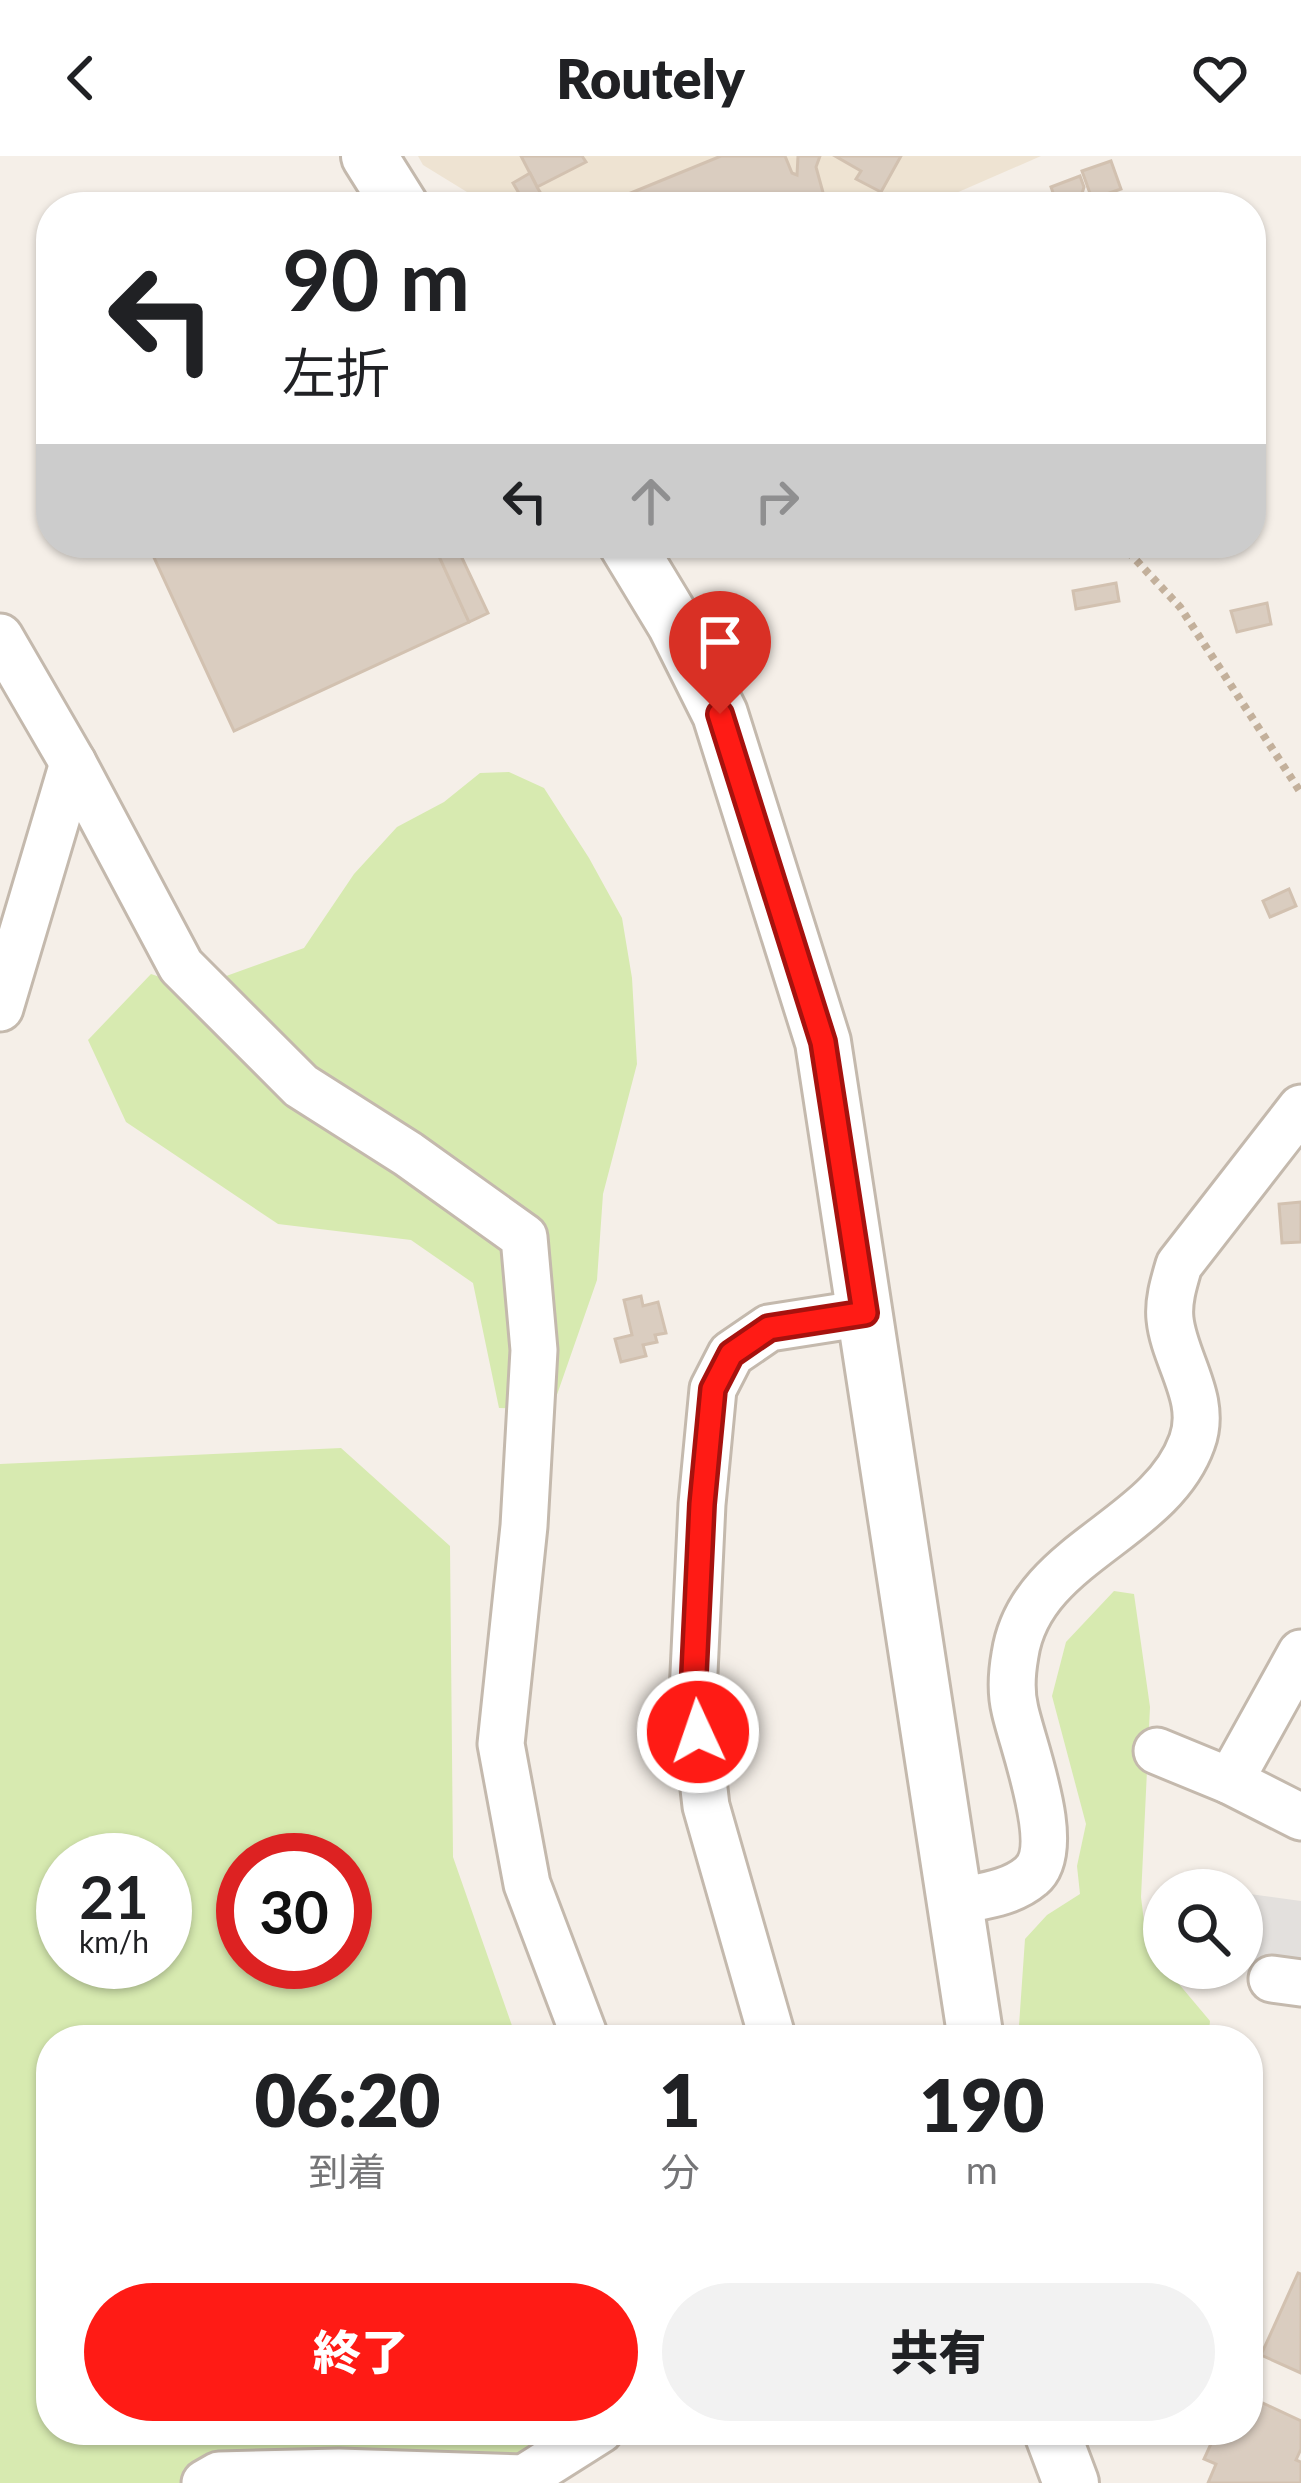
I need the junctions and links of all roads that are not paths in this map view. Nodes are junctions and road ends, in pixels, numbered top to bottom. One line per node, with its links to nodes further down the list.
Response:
1 (369, 156): 2 (street)
2 (392, 192)
3 (635, 558): 8 (street)
4 (0, 637): 5 (street)
5 (73, 763): 6 (street); 14 (street)
6 (0, 1007)
7 (1301, 1108): 13 (street)
8 (865, 1313): 13 (street); 15 (street)
9 (1301, 1653): 11 (street)
10 (1157, 1750): 11 (street)
11 (1230, 1781): 12 (street)
12 (1301, 1817)
13 (954, 1902): 16 (street)
14 (580, 2025)
15 (769, 2025)
16 (974, 2025)
17 (577, 2445): 19 (street)
18 (1057, 2445): 20 (street)
19 (205, 2483)
20 (1071, 2483)

